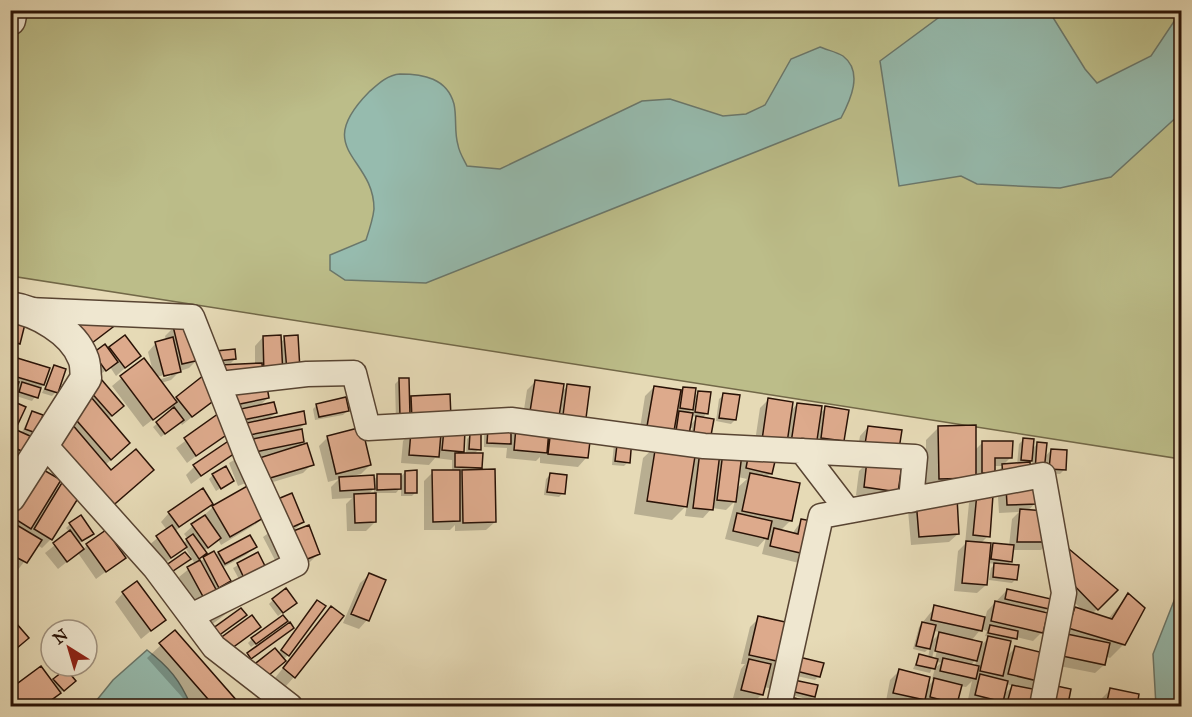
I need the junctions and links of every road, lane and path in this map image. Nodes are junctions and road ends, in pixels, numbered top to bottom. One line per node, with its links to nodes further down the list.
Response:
1 (12, 10): 2 (street)
2 (10, 20)
3 (19, 309): 4 (street); 5 (street)
4 (220, 384): 6 (street); 10 (street)
5 (44, 444): 7 (street); 10 (street)
6 (802, 451): 8 (street); 9 (street)
7 (10, 497)
8 (911, 500): 9 (street); 13 (street)
9 (848, 511): 12 (street)
10 (191, 616): 11 (street)
11 (290, 706)
12 (779, 706)
13 (1042, 706)

